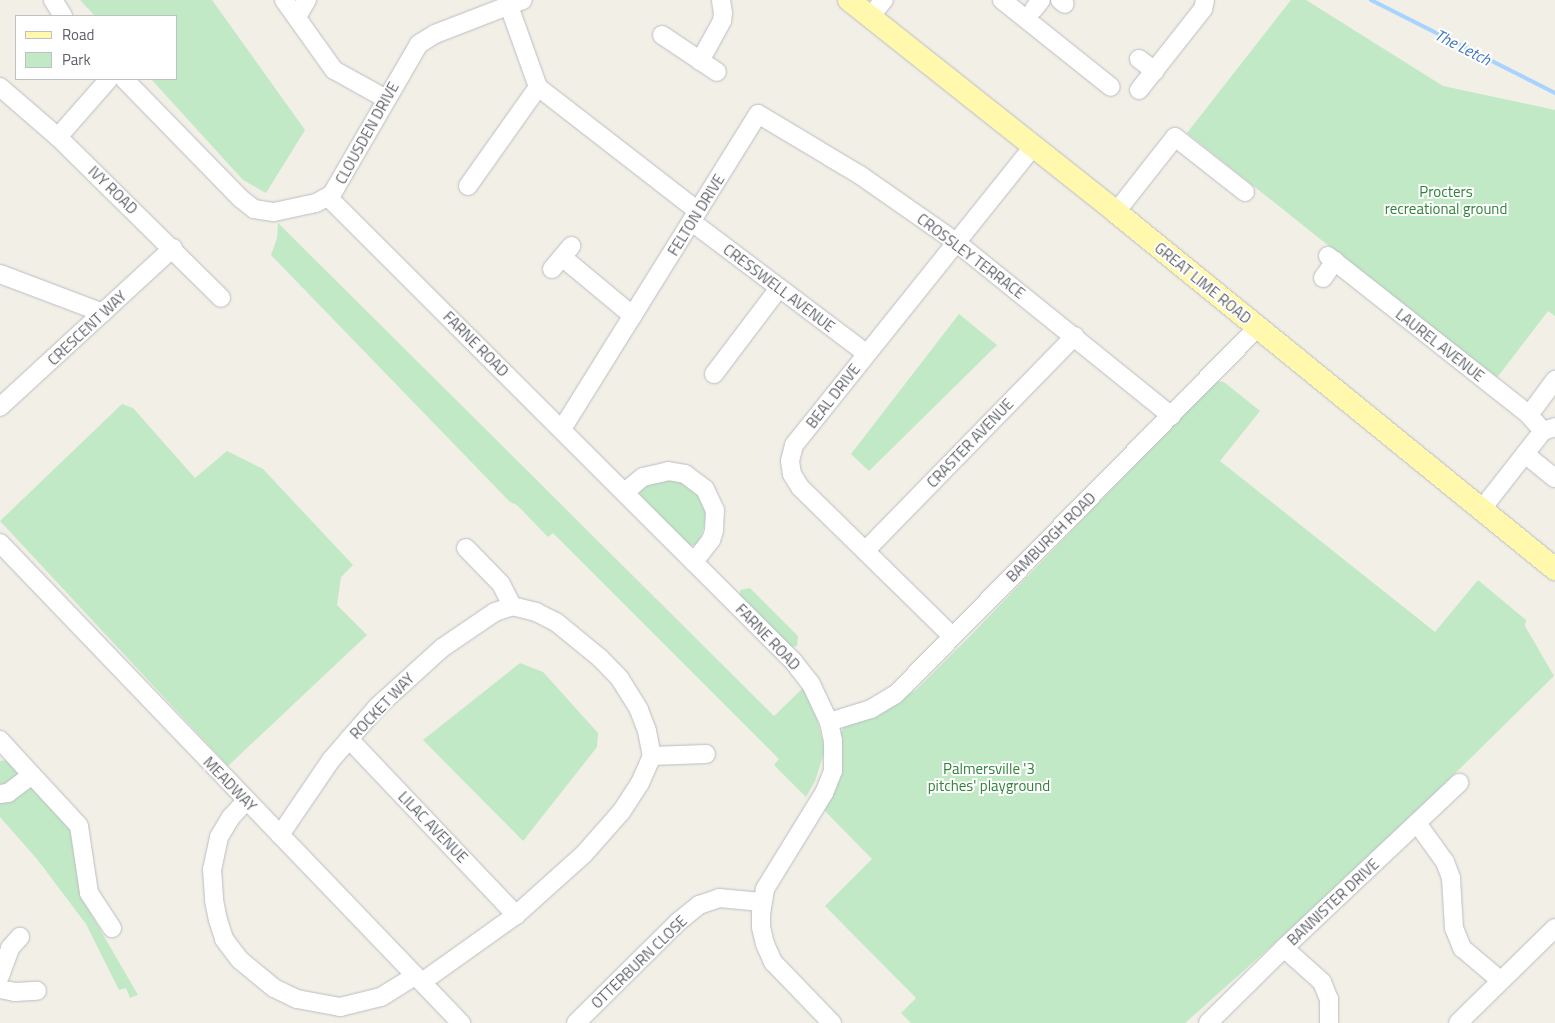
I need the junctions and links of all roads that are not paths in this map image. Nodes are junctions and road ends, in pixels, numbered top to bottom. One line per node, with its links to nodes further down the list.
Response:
1 (53, 0): 10 (street)
2 (284, 0): 11 (street)
3 (307, 0): 11 (street)
4 (721, 0): 14 (street)
5 (849, 0): 9 (main road, GREAT LIME ROAD)
6 (1002, 0): 21 (street)
7 (1205, 0): 15 (street)
8 (516, 3): 19 (street); 23 (street, CLOUSDEN DRIVE)
9 (877, 8): 26 (main road, GREAT LIME ROAD)
10 (62, 15)
11 (297, 17): 23 (street)
12 (662, 35): 14 (street)
13 (1139, 59): 15 (street)
14 (700, 61): 16 (street)
15 (1154, 71): 22 (street)
16 (717, 72)
17 (108, 80): 25 (street)
18 (125, 80): 29 (street, CLOUSDEN DRIVE)
19 (538, 86): 27 (street); 31 (street, CRESSWELL AVENUE)
20 (0, 87): 25 (street, IVY ROAD)
21 (1111, 87)
22 (1139, 90)
23 (386, 100): 29 (street, CLOUSDEN DRIVE)
24 (758, 114): 31 (street, FELTON DRIVE); 32 (street, CROSSLEY TERRACE)
25 (58, 137): 33 (street, IVY ROAD)
26 (1033, 147): 30 (main road, GREAT LIME ROAD); 32 (street, BEAL DRIVE)
27 (468, 186)
28 (1245, 192): 30 (street)
29 (328, 197): 50 (street, FARNE ROAD)
30 (1116, 212): 41 (main road, GREAT LIME ROAD)
31 (695, 216): 37 (street, CRESSWELL AVENUE); 40 (street, FELTON DRIVE)
32 (956, 242): 42 (street, CROSSLEY TERRACE); 43 (street, BEAL DRIVE)
33 (173, 248): 38 (street, IVY ROAD); 39 (street, CRESCENT WAY)
34 (562, 257): 40 (street)
35 (0, 274): 39 (street)
36 (1322, 278): 47 (street, LAUREL AVENUE)
37 (779, 288): 43 (street, CRESSWELL AVENUE); 44 (street)
38 (220, 298)
39 (103, 313): 46 (street, CRESCENT WAY)
40 (633, 316): 50 (street, FELTON DRIVE)
41 (1258, 327): 48 (street, BAMBURGH ROAD); 54 (main road, GREAT LIME ROAD)
42 (1075, 336): 48 (street, CROSSLEY TERRACE); 57 (street, CRASTER AVENUE)
43 (866, 354): 57 (street, BEAL DRIVE)
44 (714, 374)
45 (1555, 380): 47 (street)
46 (0, 407)
47 (1529, 415): 49 (street, LAUREL AVENUE)
48 (1172, 416): 61 (street, BAMBURGH ROAD)
49 (1549, 429): 51 (street, LAUREL AVENUE)
50 (562, 430): 53 (street, FARNE ROAD)
51 (1525, 454): 52 (street); 54 (street, LAUREL AVENUE)
52 (1555, 478)
53 (624, 492): 58 (street, FARNE ROAD); 58 (street)
54 (1481, 510): 59 (main road, GREAT LIME ROAD)
55 (0, 544): 70 (street, MEADWAY)
56 (466, 548): 60 (street)
57 (866, 550): 61 (street, BEAL DRIVE)
58 (694, 562): 62 (street, FARNE ROAD)
59 (1555, 569)
60 (512, 606): 63 (street, ROCKET WAY); 66 (street)
61 (952, 636): 62 (street, BAMBURGH ROAD)
62 (829, 722): 73 (street)
63 (349, 739): 72 (street, ROCKET WAY); 74 (street, LILAC AVENUE)
64 (2, 746): 67 (street)
65 (706, 754): 66 (street)
66 (652, 756): 74 (street)
67 (32, 775): 69 (street); 75 (street)
68 (1459, 783): 71 (street, BANNISTER DRIVE)
69 (0, 794)
70 (246, 801): 72 (street, MEADWAY); 80 (street)
71 (1417, 823): 78 (street, BANNISTER DRIVE); 81 (street)
72 (280, 836): 80 (street, MEADWAY)
73 (762, 902): 85 (street, OTTERBURN CLOSE); 86 (street)
74 (516, 915): 80 (street)
75 (112, 928)
76 (1555, 928): 81 (street)
77 (20, 937): 79 (street)
78 (1284, 948): 87 (street, BANNISTER DRIVE); 88 (street)
79 (0, 976)
80 (419, 979): 84 (street, MEADWAY)
81 (1501, 981): 89 (street)
82 (0, 989): 83 (street)
83 (37, 991)
84 (461, 1023)
85 (576, 1023)
86 (832, 1023)
87 (1208, 1023)
88 (1329, 1023)
89 (1458, 1023)

